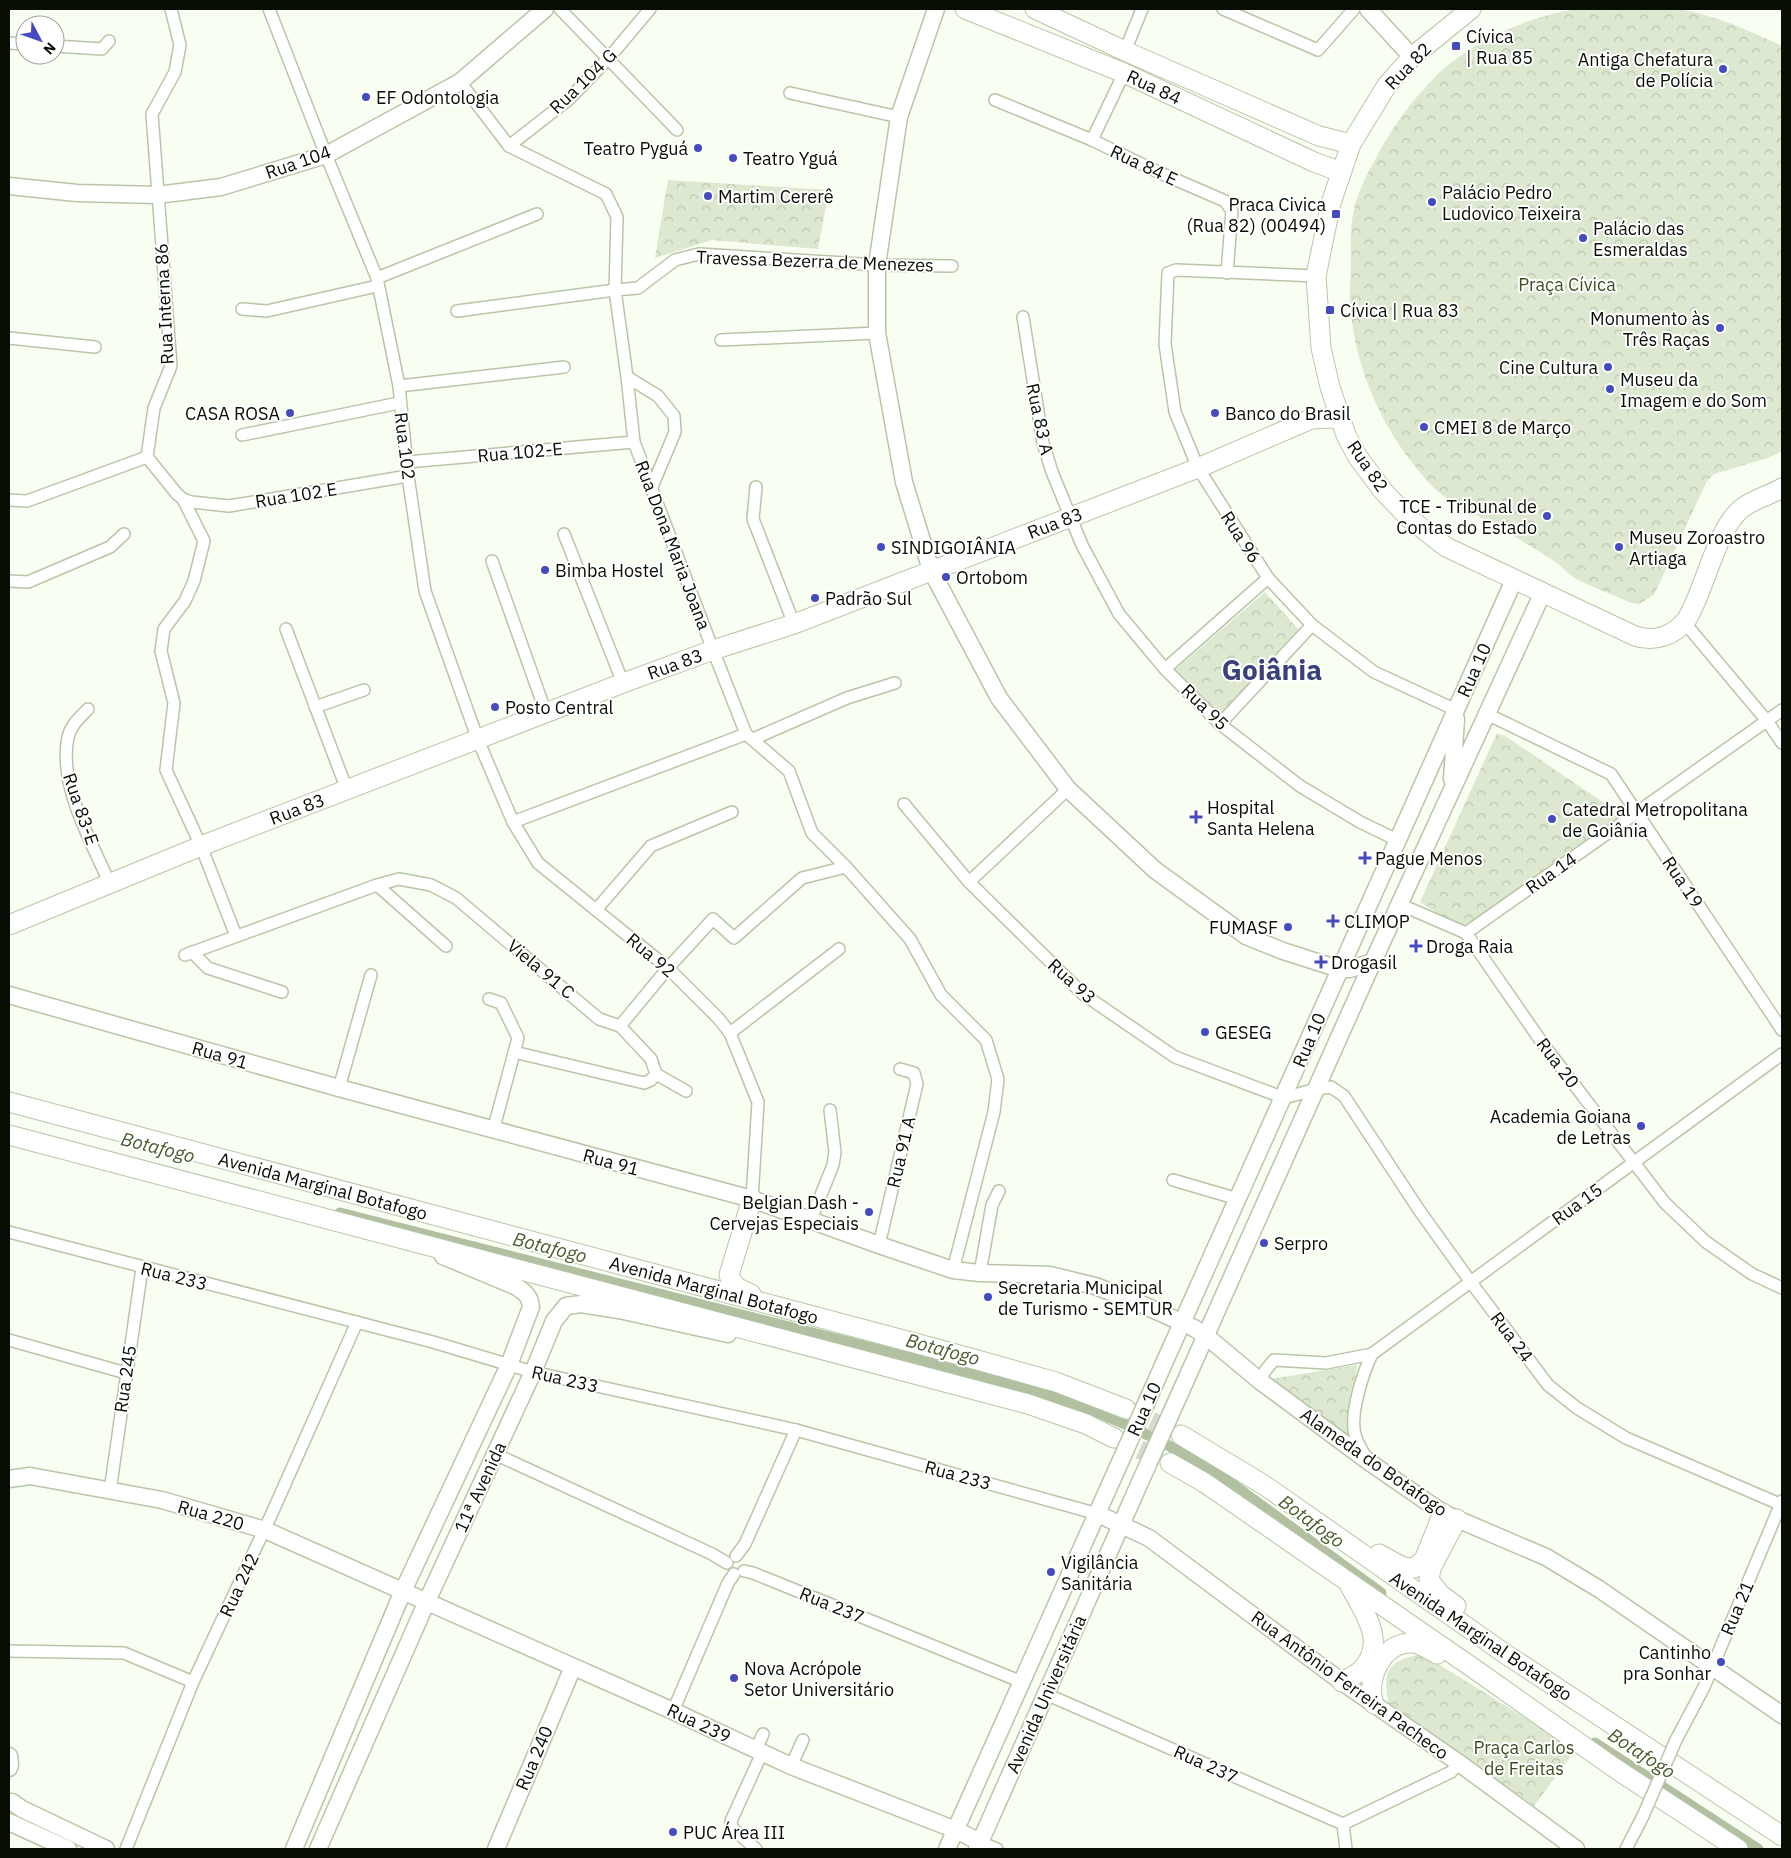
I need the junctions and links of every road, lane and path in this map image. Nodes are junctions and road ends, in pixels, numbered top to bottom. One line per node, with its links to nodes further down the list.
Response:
1 (171, 9): 31 (street, Rua Interna 86)
2 (269, 9): 28 (street, Rua 102)
3 (545, 9): 20 (main road, Rua 104)
4 (560, 9): 18 (street)
5 (650, 9): 18 (street, Rua 104 G)
6 (936, 9): 23 (main road)
7 (965, 9): 19 (main road, Rua 84)
8 (1034, 9): 16 (main road, Rua 84)
9 (1142, 9): 16 (street)
10 (1223, 9): 11 (street)
11 (1354, 9)
12 (1368, 9): 17 (main road)
13 (1471, 9): 17 (main road, Rua 82)
14 (110, 41): 15 (street)
15 (65, 47)
16 (1125, 51): 26 (main road, Rua 84)
17 (1412, 57): 26 (main road, Rua 82)
18 (608, 59): 24 (street); 27 (street, Rua 104 G)
19 (1124, 73): 25 (street); 29 (main road, Rua 84)
20 (460, 82): 27 (street); 28 (main road, Rua 104)
21 (790, 93): 23 (street)
22 (995, 100): 25 (street, Rua 84 E)
23 (899, 117): 33 (main road)
24 (677, 130)
25 (1092, 140): 35 (street, Rua 84 E)
26 (1351, 144): 29 (main road, Rua 82)
27 (509, 146): 38 (street)
28 (326, 155): 31 (main road, Rua 104); 37 (street, Rua 102)
29 (1341, 172): 36 (main road, Rua 82)
30 (9, 186): 31 (main road, Rua 104)
31 (157, 195): 55 (street, Rua Interna 86)
32 (537, 214): 37 (street)
33 (877, 265): 34 (street, Travessa Bezerra de Menezes); 38 (street, Travessa Bezerra de Menezes); 42 (main road)
34 (952, 266)
35 (1228, 273): 36 (street); 57 (street, Rua 96)
36 (1316, 276): 49 (main road, Rua 82)
37 (377, 282): 39 (street); 48 (street, Rua 102)
38 (615, 290): 40 (street, Travessa Bezerra de Menezes); 47 (street, Rua Dona Maria Joana)
39 (242, 309)
40 (457, 311)
41 (1023, 317): 64 (street, Rua 83 A)
42 (877, 333): 44 (street); 68 (main road)
43 (9, 338): 45 (street)
44 (721, 340)
45 (95, 347)
46 (564, 367): 48 (street)
47 (628, 377): 54 (street, Rua Dona Maria Joana); 59 (street)
48 (399, 386): 50 (street, Rua 102)
49 (1332, 394): 51 (main road, Rua 83); 52 (main road, Rua 82)
50 (399, 403): 53 (street); 56 (street, Rua 102)
51 (1311, 419): 52 (main road, Rua 83); 57 (main road, Rua 83)
52 (1341, 420): 71 (main road, Rua 82)
53 (242, 435)
54 (634, 442): 56 (street, Rua 102-E); 59 (street, Rua Dona Maria Joana)
55 (147, 456): 62 (street); 63 (street)
56 (407, 462): 58 (street, Rua 102)
57 (1198, 468): 64 (main road, Rua 83); 69 (street, Rua 96)
58 (408, 476): 62 (street, Rua 102 E); 91 (street, Rua 102)
59 (652, 487): 77 (street, Rua Dona Maria Joana)
60 (756, 487): 74 (street)
61 (1782, 488): 73 (main road, Rua 82)
62 (183, 499): 101 (street)
63 (9, 500)
64 (1071, 517): 68 (main road, Rua 83); 78 (street, Rua 95)
65 (124, 534): 70 (street)
66 (564, 534): 79 (street)
67 (492, 561): 86 (street)
68 (931, 570): 74 (main road, Rua 83); 93 (main road)
69 (1268, 578): 75 (street, Rua 96); 78 (street)
70 (9, 580)
71 (1514, 580): 72 (main road, Rua 82); 84 (main road, Rua 10)
72 (1544, 592): 73 (main road, Rua 82); 87 (main road, Rua 10)
73 (1684, 622): 88 (street)
74 (794, 624): 77 (main road, Rua 83)
75 (1312, 625): 84 (street, Rua 96); 89 (street)
76 (286, 629): 82 (street)
77 (713, 650): 79 (main road, Rua 83); 90 (street, Rua Dona Maria Joana)
78 (1165, 669): 89 (street, Rua 95)
79 (623, 683): 86 (main road, Rua 83)
80 (894, 683): 90 (street)
81 (364, 690): 82 (street)
82 (315, 707): 94 (street)
83 (88, 709): 104 (street, Rua 83-E)
84 (1456, 710): 95 (main road); 100 (main road, Rua 10)
85 (1782, 710): 88 (street, Rua 14)
86 (546, 713): 91 (main road, Rua 83)
87 (1487, 714): 95 (main road, Rua 10); 98 (street, Rua 19)
88 (1767, 721): 92 (street); 98 (street, Rua 14)
89 (1220, 724): 100 (street, Rua 95)
90 (750, 736): 99 (street); 102 (street, Rua Dona Maria Joana)
91 (478, 740): 94 (main road, Rua 83); 99 (street, Rua 92)
92 (1782, 743)
93 (1068, 789): 103 (street); 117 (main road)
94 (347, 790): 101 (main road, Rua 83)
95 (1447, 801): 106 (main road, Rua 10)
96 (904, 804): 103 (street, Rua 93)
97 (732, 812): 107 (street)
98 (1637, 813): 111 (street, Rua 14); 123 (street, Rua 19)
99 (513, 822): 107 (street, Rua 92)
100 (1397, 840): 117 (main road, Rua 10)
101 (201, 846): 104 (main road, Rua 83); 112 (street)
102 (846, 867): 116 (street); 150 (street, Rua Dona Maria Joana)
103 (969, 882): 133 (street, Rua 93)
104 (110, 884): 108 (main road, Rua 83)
105 (377, 885): 112 (street, Viela 91 C); 113 (street); 122 (street, Viela 91 C)
106 (1399, 904): 111 (street); 115 (main road, Rua 10)
107 (596, 910): 116 (street, Rua 92)
108 (40, 912): 109 (main road, Rua 83); 110 (main road, Rua 83)
109 (9, 920)
110 (9, 925)
111 (1466, 933): 139 (street, Rua 20)
112 (236, 936): 119 (street, Viela 91 C)
113 (446, 946)
114 (839, 949): 124 (street)
115 (1373, 962): 117 (main road); 130 (main road, Rua 10)
116 (668, 968): 122 (street); 124 (street, Rua 92)
117 (1339, 969): 133 (main road, Rua 10)
118 (371, 975): 129 (street)
119 (282, 992)
120 (9, 995): 129 (main road, Rua 91)
121 (489, 999): 125 (street)
122 (620, 1026): 128 (street, Viela 91 C)
123 (1782, 1030)
124 (730, 1033): 143 (street, Rua 92)
125 (514, 1052): 128 (street); 135 (street)
126 (1782, 1054): 139 (street, Rua 15)
127 (900, 1069): 148 (street, Rua 91 A)
128 (656, 1074): 131 (street)
129 (339, 1088): 135 (main road, Rua 91)
130 (1316, 1089): 133 (street); 141 (main road, Rua 10); 152 (street, Rua 24)
131 (686, 1091)
132 (9, 1102): 155 (main road, Avenida Marginal Botafogo)
133 (1281, 1105): 141 (main road); 144 (main road, Rua 10)
134 (830, 1110): 145 (street)
135 (493, 1130): 143 (main road, Rua 91)
136 (9, 1135): 138 (main road, Avenida Marginal Botafogo)
137 (9, 1148): 138 (main road)
138 (60, 1149): 147 (main road, Avenida Marginal Botafogo)
139 (1633, 1164): 152 (street, Rua 15); 153 (street, Rua 20)
140 (1174, 1180): 144 (street)
141 (1270, 1192): 158 (main road, Rua 10)
142 (997, 1193): 151 (street)
143 (752, 1199): 145 (main road, Rua 91); 155 (main road)
144 (1238, 1199): 156 (main road, Rua 10)
145 (811, 1220): 148 (main road, Rua 91)
146 (9, 1232): 149 (street, Rua 233)
147 (408, 1242): 157 (main road, Avenida Marginal Botafogo); 161 (main road, 11ª Avenida)
148 (879, 1245): 150 (main road, Rua 91)
149 (142, 1268): 154 (street, Rua 233); 163 (street, Rua 245)
150 (953, 1270): 151 (main road, Rua 91)
151 (980, 1273): 156 (main road, Rua 91)
152 (1470, 1281): 160 (street, Rua 15); 176 (street, Rua 24)
153 (1782, 1288)
154 (356, 1322): 161 (street, Rua 233); 180 (street, Rua 242)
155 (837, 1322): 166 (main road, Avenida Marginal Botafogo)
156 (1182, 1323): 158 (main road, Rua 91); 166 (main road, Rua 10)
157 (758, 1333): 162 (main road, 11ª Avenida); 169 (main road, Avenida Marginal Botafogo)
158 (1206, 1336): 164 (main road, Alameda do Botafogo); 165 (main road, Rua 10)
159 (9, 1340): 163 (street)
160 (1372, 1354): 164 (street, Rua 15); 172 (street, Rua 15)
161 (509, 1365): 162 (street, Rua 233); 183 (main road, 11ª Avenida)
162 (534, 1372): 167 (street, Rua 233); 170 (main road, 11ª Avenida)
163 (126, 1373): 175 (street, Rua 245)
164 (1260, 1381): 172 (main road, Alameda do Botafogo)
165 (1176, 1402): 179 (main road, Avenida Universitária, bridge)
166 (1135, 1409): 169 (main road, Rua 10, bridge)
167 (796, 1430): 177 (street, Rua 233); 181 (street)
168 (1181, 1435): 174 (main road, Avenida Marginal Botafogo)
169 (1119, 1444): 177 (main road, Rua 10)
170 (495, 1454): 181 (street, Rua 237); 184 (main road, 11ª Avenida)
171 (1170, 1463): 182 (main road, Avenida Marginal Botafogo)
172 (1372, 1464): 178 (main road, Alameda do Botafogo)
173 (9, 1478): 175 (main road, Rua 220)
174 (1264, 1485): 178 (main road); 196 (main road, Avenida Marginal Botafogo)
175 (110, 1491): 180 (main road, Rua 220)
176 (1782, 1504): 187 (street, Rua 21)
177 (1101, 1507): 179 (main road, Rua 233); 190 (main road, Avenida Universitária)
178 (1450, 1516): 187 (main road, Alameda do Botafogo); 196 (main road)
179 (1122, 1524): 191 (main road, Rua Antônio Ferreira Pacheco); 192 (main road, Avenida Universitária)
180 (264, 1530): 183 (main road, Rua 220); 189 (street, Rua 242)
181 (737, 1567): 190 (street, Rua 237); 194 (street)
182 (1348, 1583): 188 (main road, Avenida Marginal Botafogo); 191 (main road)
183 (403, 1591): 184 (main road, Rua 239); 213 (main road, 11ª Avenida)
184 (427, 1601): 186 (main road, Rua 239); 214 (main road, 11ª Avenida)
185 (9, 1651): 189 (street)
186 (573, 1666): 194 (main road, Rua 239); 215 (main road, Rua 240)
187 (1712, 1667): 195 (main road, Alameda do Botafogo); 221 (street, Rua 21, bridge)
188 (1473, 1668): 193 (main road); 222 (main road, Avenida Marginal Botafogo)
189 (193, 1682): 212 (street, Rua 242)
190 (1022, 1682): 207 (main road, Avenida Universitária)
191 (1342, 1682): 193 (main road, Rua Antônio Ferreira Pacheco)
192 (1046, 1694): 206 (street, Rua 237); 209 (main road, Avenida Universitária)
193 (1374, 1704): 201 (main road, Rua Antônio Ferreira Pacheco)
194 (674, 1711): 199 (main road, Rua 239)
195 (1782, 1715)
196 (1606, 1720): 208 (main road, Avenida Marginal Botafogo)
197 (763, 1734): 199 (street)
198 (803, 1740): 202 (street)
199 (759, 1751): 202 (main road, Rua 239); 216 (street)
200 (9, 1756): 203 (main road)
201 (1459, 1763): 206 (street); 220 (main road, Rua Antônio Ferreira Pacheco)
202 (791, 1766): 207 (main road, Rua 239)
203 (9, 1768)
204 (10, 1800): 211 (main road)
205 (9, 1822): 210 (main road)
206 (1343, 1824): 219 (street)
207 (956, 1830): 209 (main road, Rua 239); 217 (main road, Avenida Universitária)
208 (1782, 1836)
209 (979, 1845): 218 (street, Rua 239)
210 (68, 1849)
211 (106, 1849)
212 (126, 1849)
213 (294, 1849)
214 (318, 1849)
215 (496, 1849)
216 (756, 1849)
217 (947, 1849)
218 (997, 1849)
219 (1346, 1849)
220 (1576, 1849)
221 (1626, 1849)
222 (1738, 1849)

